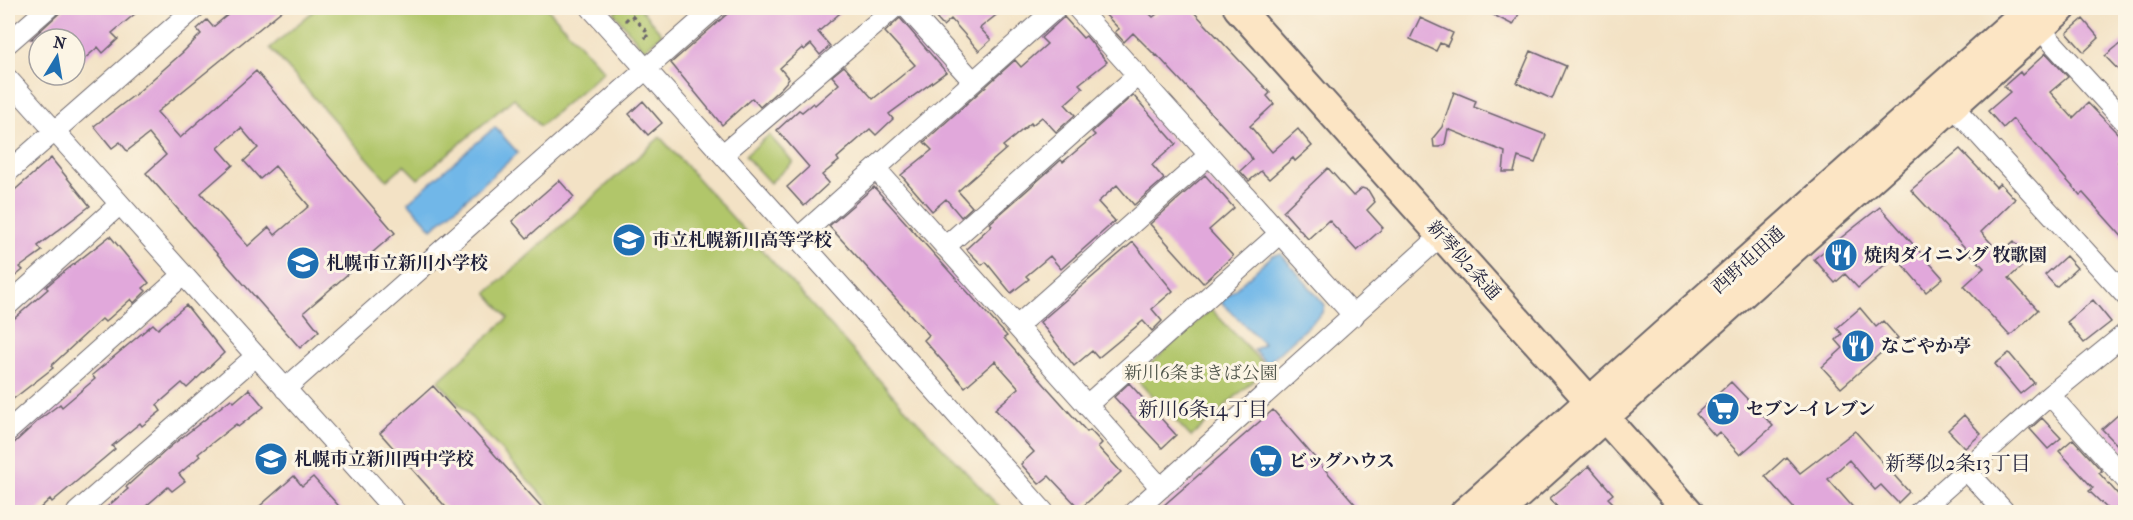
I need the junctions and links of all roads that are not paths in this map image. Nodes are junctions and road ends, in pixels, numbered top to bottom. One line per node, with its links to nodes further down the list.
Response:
1 (48, 8): 12 (street)
2 (195, 8): 19 (street)
3 (591, 8): 13 (street)
4 (715, 8): 13 (street)
5 (894, 8): 20 (street)
6 (907, 8): 16 (street)
7 (1056, 8): 16 (street)
8 (1077, 8): 14 (street)
9 (1238, 8): 26 (street, 新琴似2条通)
10 (2062, 8): 11 (street, 西野屯田通)
11 (2034, 18): 17 (street, 西野屯田通); 18 (street); 39 (street, 西野屯田通)
12 (8, 43)
13 (647, 69): 20 (street); 36 (street)
14 (1137, 75): 21 (street); 28 (street)
15 (8, 79): 19 (street)
16 (974, 81): 22 (street)
17 (1951, 104): 30 (street); 39 (street, 西野屯田通)
18 (2126, 123)
19 (54, 131): 23 (street); 24 (street)
20 (723, 154): 27 (street)
21 (1209, 155): 25 (street); 33 (street)
22 (876, 169): 27 (street); 28 (street)
23 (8, 172)
24 (120, 204): 29 (street); 31 (street)
25 (1279, 234): 32 (street); 38 (street)
26 (1442, 235): 32 (street); 39 (street, 新琴似2条通)
27 (798, 238): 46 (street)
28 (945, 248): 33 (street)
29 (183, 275): 35 (street); 40 (street)
30 (2126, 296)
31 (8, 305)
32 (1354, 316): 43 (street)
33 (1017, 327): 38 (street)
34 (2126, 333): 37 (street)
35 (256, 356): 36 (street); 44 (street)
36 (285, 389): 45 (street)
37 (2050, 395): 41 (street); 42 (street)
38 (1088, 405): 43 (street)
39 (1598, 410): 48 (street, 西野屯田通); 49 (street, 西野屯田通); 50 (street, 新琴似2条通)
40 (8, 431)
41 (1966, 470): 51 (street); 52 (street)
42 (2126, 480)
43 (1161, 488): 47 (street)
44 (77, 513)
45 (396, 513)
46 (1044, 513)
47 (1134, 513)
48 (1465, 513)
49 (1499, 513)
50 (1689, 513)
51 (1919, 513)
52 (2005, 513)

